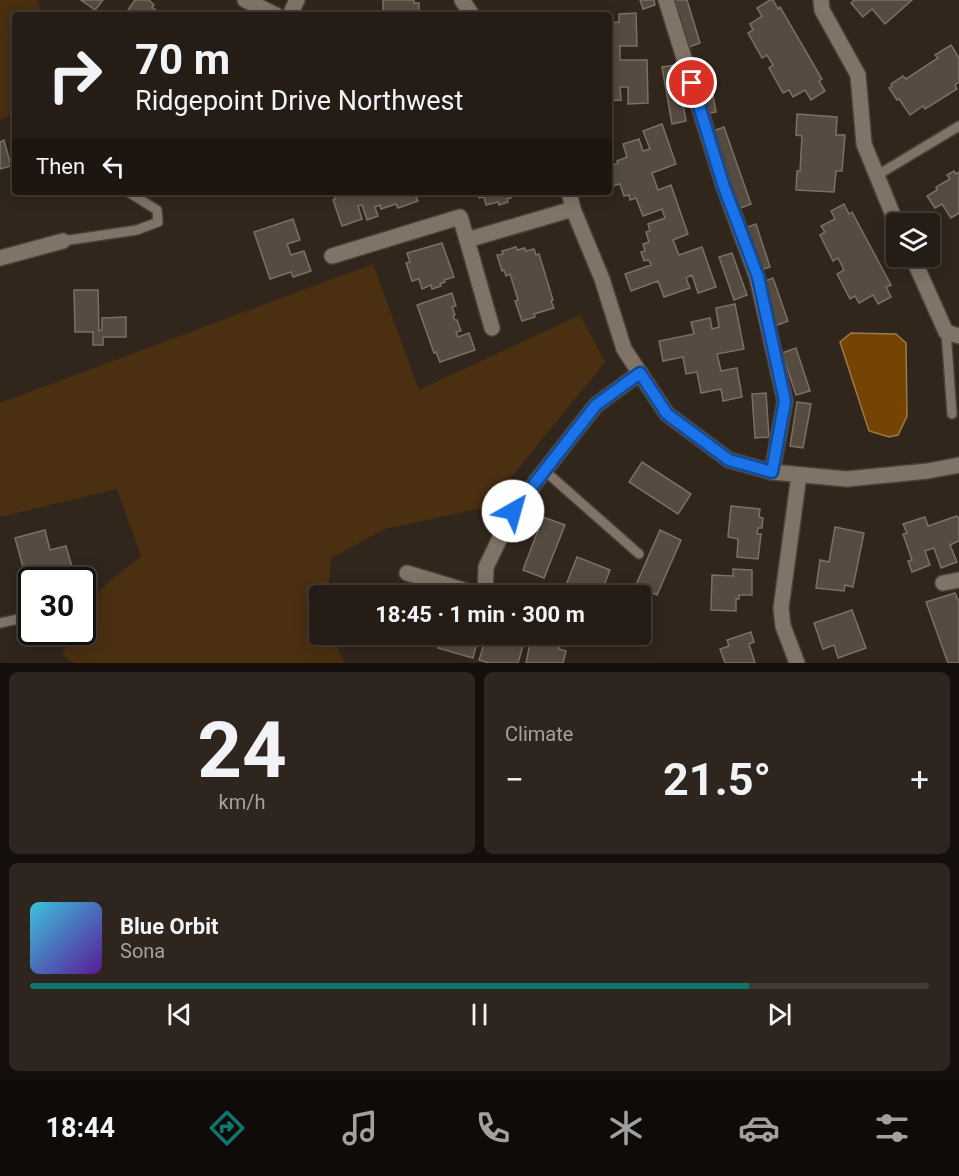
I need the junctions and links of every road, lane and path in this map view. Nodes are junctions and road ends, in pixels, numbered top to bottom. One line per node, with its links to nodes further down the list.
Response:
1 (245, 0): 4 (street)
2 (666, 0): 22 (street)
3 (821, 0): 6 (street)
4 (270, 12)
5 (959, 126): 6 (lane)
6 (876, 176): 10 (street)
7 (133, 195): 12 (lane)
8 (570, 195): 9 (street)
9 (573, 208): 11 (street); 18 (street)
10 (892, 213)
11 (467, 240): 13 (street); 16 (street)
12 (63, 241): 14 (street)
13 (332, 256)
14 (0, 258)
15 (918, 267): 17 (street)
16 (492, 328)
17 (952, 334): 19 (lane)
18 (640, 373): 21 (street); 22 (street)
19 (952, 414)
20 (959, 465): 23 (street)
21 (545, 471): 24 (lane); 29 (street)
22 (772, 472): 23 (street)
23 (799, 475): 32 (street)
24 (639, 554)
25 (407, 573): 28 (street)
26 (959, 580): 27 (street)
27 (943, 583)
28 (447, 585)
29 (485, 585)
30 (18, 619): 31 (lane)
31 (0, 623)
32 (797, 663)

